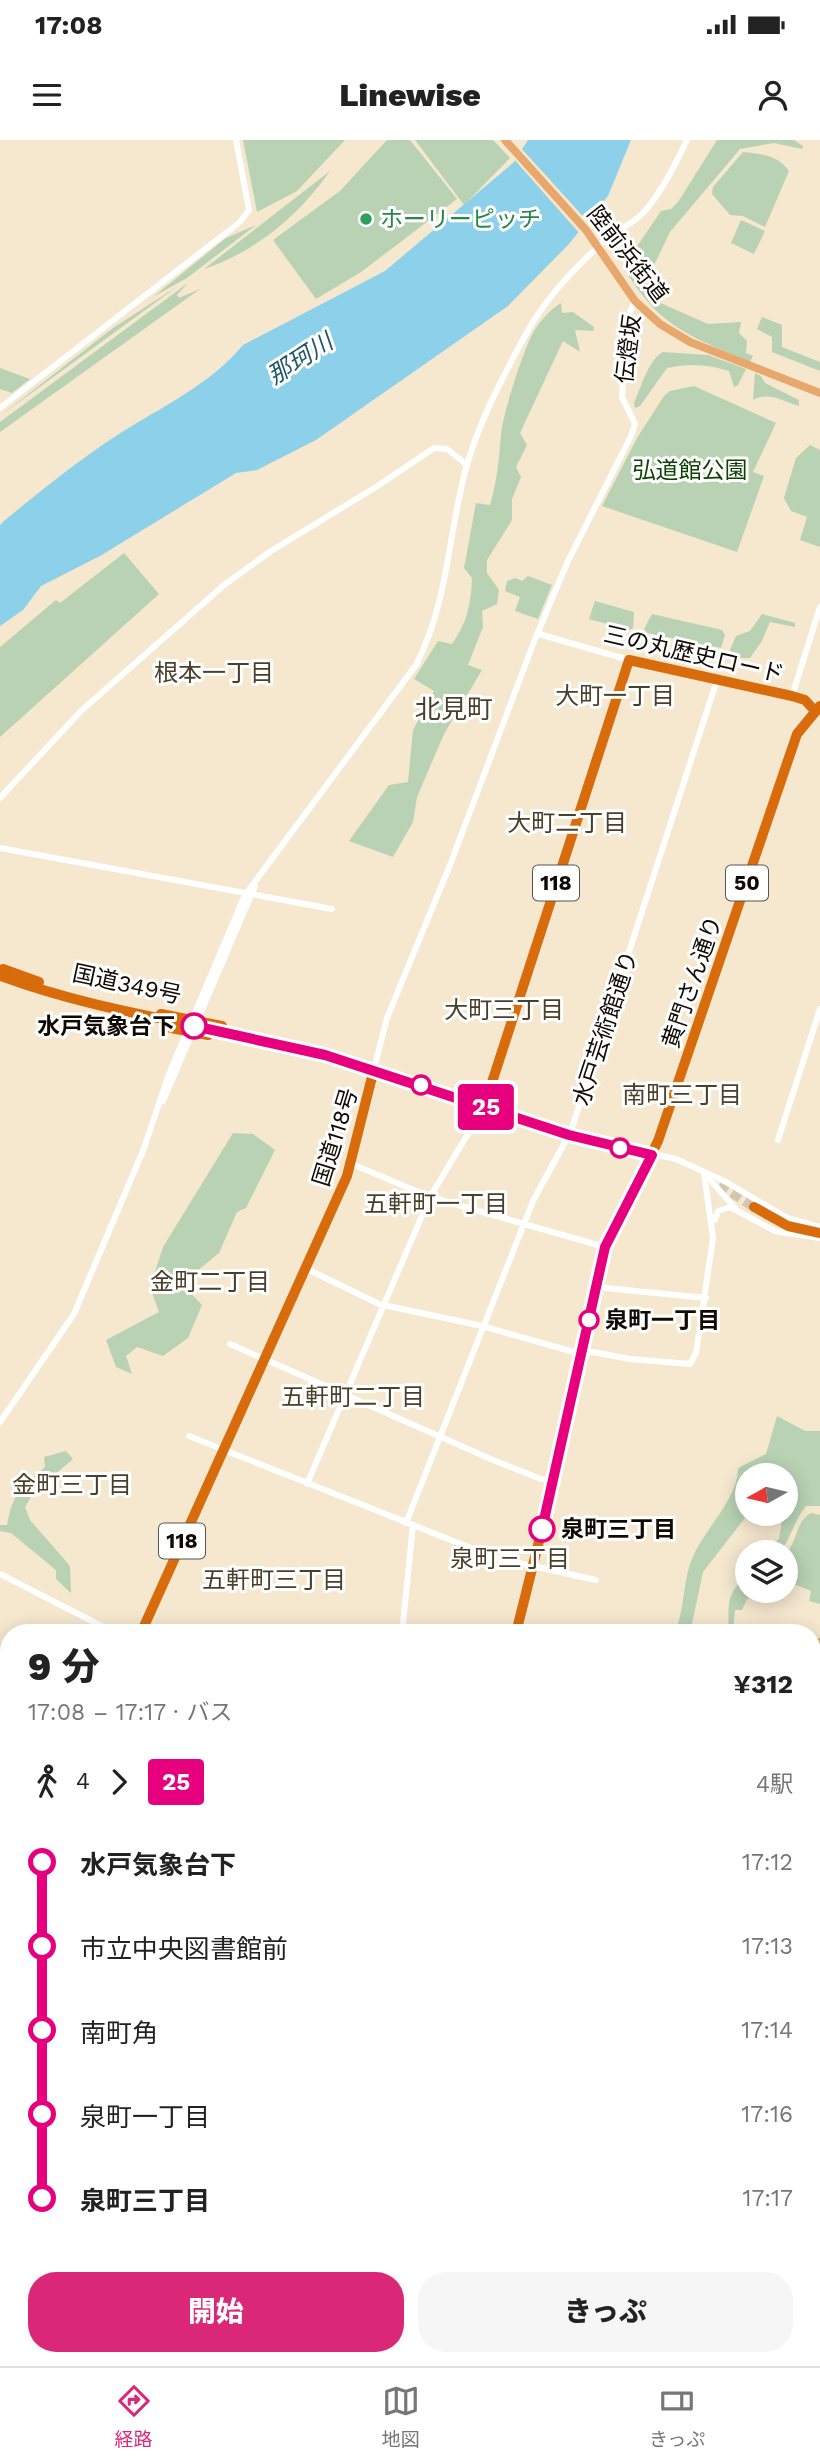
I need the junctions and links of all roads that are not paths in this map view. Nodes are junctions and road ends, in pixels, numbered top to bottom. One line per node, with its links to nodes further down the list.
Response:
1 (236, 140): 7 (street)
2 (505, 140): 4 (main road, 陸前浜街道)
3 (687, 140): 4 (street)
4 (599, 247): 5 (main road, 陸前浜街道); 8 (street)
5 (635, 301): 6 (main road, 陸前浜街道); 10 (street, 伝燈坂)
6 (820, 393)
7 (0, 408)
8 (467, 465): 15 (street); 17 (street)
9 (820, 607): 13 (street, 三の丸歴史ロード)
10 (539, 634): 11 (street, 三の丸歴史ロード); 25 (street)
11 (629, 660): 12 (highway, 三の丸歴史ロード); 26 (highway, 118)
12 (717, 680): 13 (highway, 三の丸歴史ロード); 27 (street, 水戸芸術館通り)
13 (792, 696): 14 (highway)
14 (817, 708): 29 (highway, 黄門さん通り / 50)
15 (0, 799)
16 (0, 848): 17 (street)
17 (248, 896): 18 (street); 21 (street)
18 (332, 909)
19 (1, 972): 21 (highway, 国道349号); 22 (highway, 国道349号); 25 (highway, 国道349号)
20 (820, 1009): 28 (street)
21 (195, 1019): 22 (street); 23 (highway, 国道349号)
22 (190, 1032): 23 (highway, 国道349号); 49 (street)
23 (285, 1044): 24 (highway, 国道349号)
24 (338, 1057)
25 (374, 1069): 26 (highway, 国道118号); 30 (highway, 国道118号 / 118)
26 (484, 1107): 27 (street); 32 (street)
27 (569, 1135): 29 (street); 35 (street, 水戸芸術館通り)
28 (778, 1140)
29 (652, 1155): 31 (street); 39 (highway, 黄門さん通り / 50)
30 (352, 1164): 32 (street); 40 (highway, 国道118号 / 118)
31 (704, 1173): 34 (street); 36 (street); 37 (street)
32 (430, 1197): 35 (street); 43 (street)
33 (754, 1207): 38 (highway)
34 (737, 1210): 36 (street); 38 (street)
35 (523, 1224): 39 (street); 44 (street, 水戸芸術館通り)
36 (713, 1225): 42 (street)
37 (820, 1227)
38 (820, 1235)
39 (605, 1247): 41 (highway, 黄門さん通り / 50)
40 (305, 1268): 43 (street); 47 (highway, 国道118号 / 118)
41 (596, 1287): 42 (street); 46 (highway, 黄門さん通り / 50)
42 (705, 1298): 46 (street)
43 (384, 1306): 44 (street); 48 (street)
44 (482, 1326): 46 (street); 51 (street, 水戸芸術館通り)
45 (230, 1344): 47 (street)
46 (583, 1352): 53 (highway, 黄門さん通り / 50)
47 (263, 1360): 48 (street); 52 (highway, 国道118号 / 118)
48 (344, 1395): 51 (street); 54 (street)
49 (0, 1422)
50 (189, 1436): 52 (street)
51 (440, 1436): 53 (street); 55 (street, 水戸芸術館通り)
52 (223, 1449): 54 (street); 60 (highway, 国道118号 / 118)
53 (554, 1479): 56 (highway, 黄門さん通り / 50)
54 (307, 1484): 55 (street)
55 (409, 1524): 56 (street); 61 (street, 水戸芸術館通り)
56 (533, 1567): 58 (street); 62 (highway, 黄門さん通り / 50)
57 (0, 1574): 59 (street)
58 (596, 1580)
59 (97, 1624)
60 (145, 1624)
61 (403, 1624)
62 (518, 1624)

